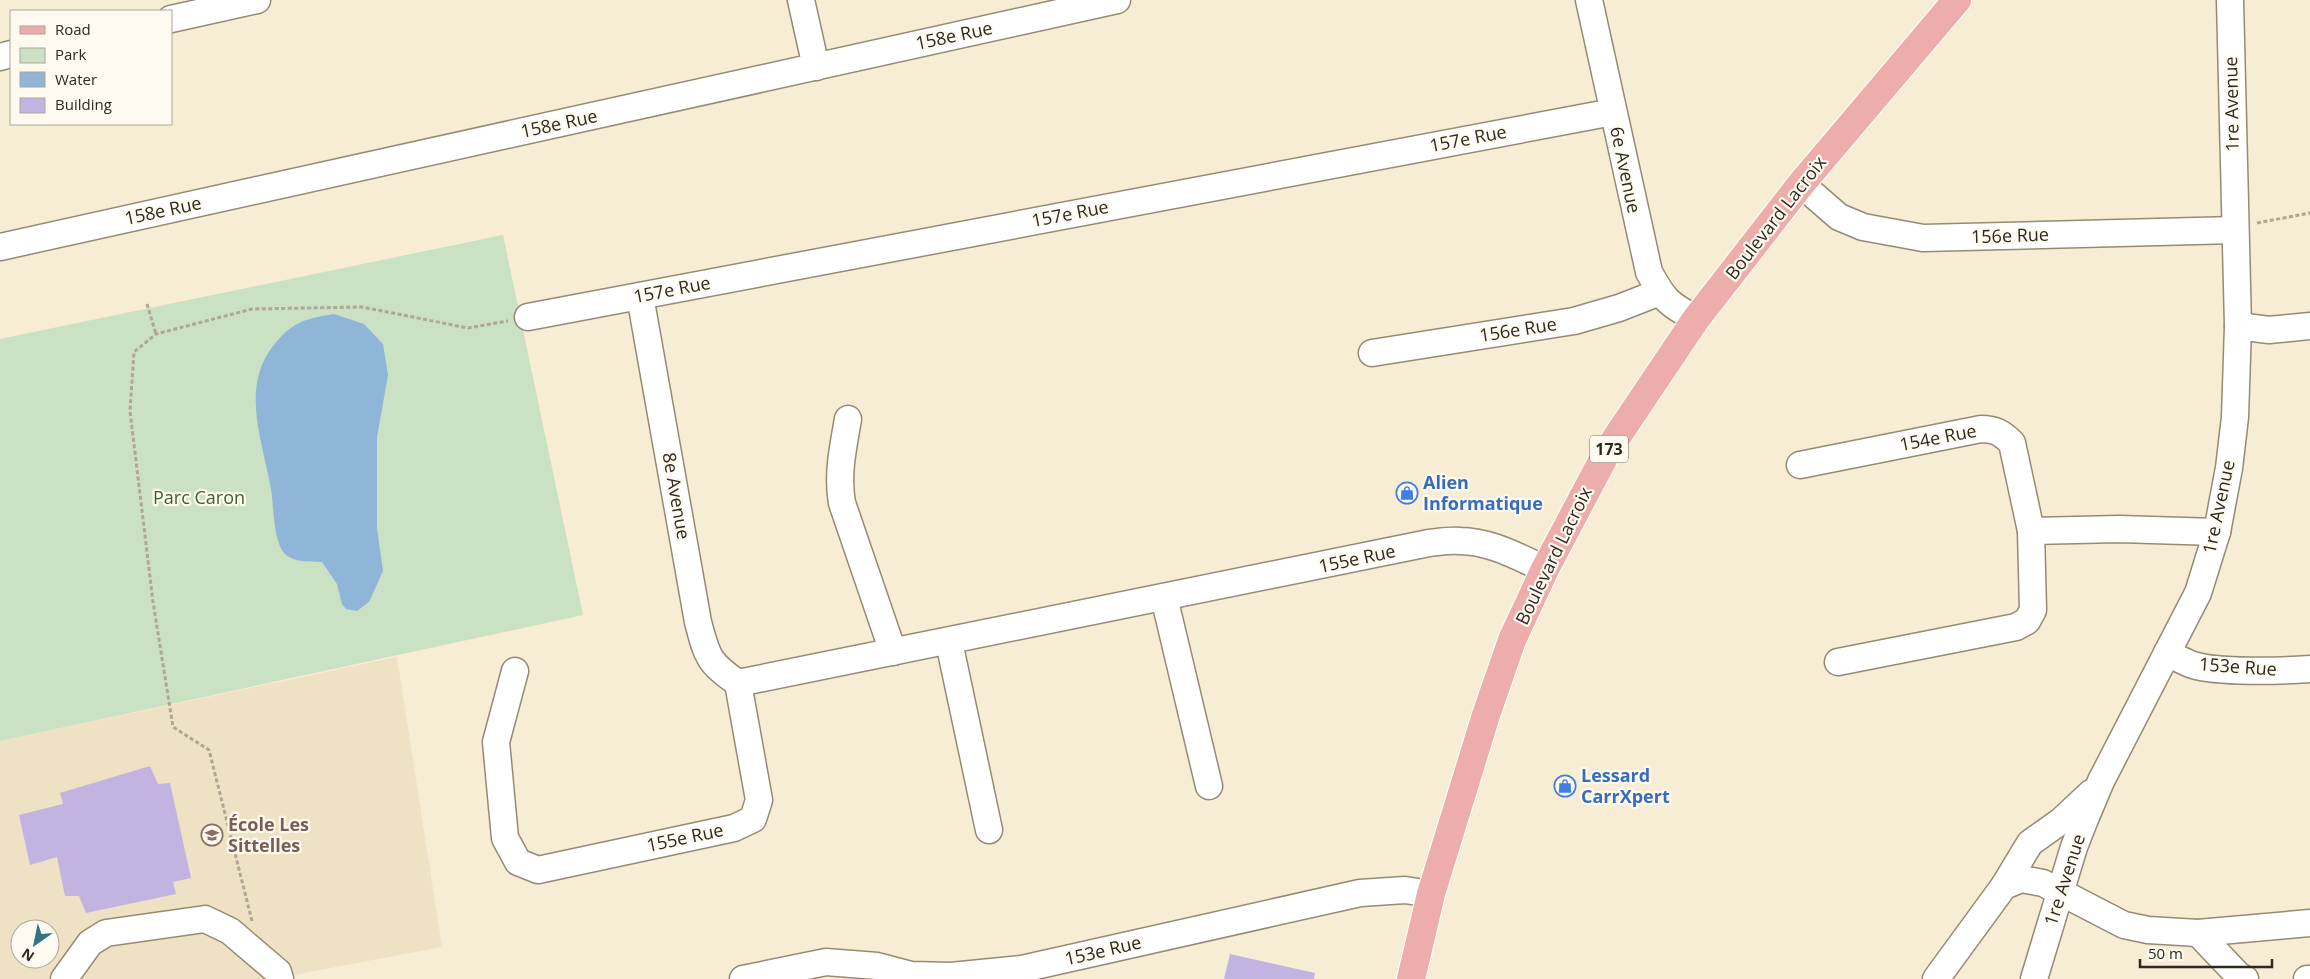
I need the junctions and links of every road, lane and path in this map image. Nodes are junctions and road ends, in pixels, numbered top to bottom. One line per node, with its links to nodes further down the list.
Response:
1 (257, 0): 7 (street)
2 (802, 0): 8 (street)
3 (1117, 0): 8 (street, 158e Rue)
4 (1588, 0): 9 (street, 6e Avenue)
5 (1956, 0): 10 (main road, Boulevard Lacroix / 173)
6 (2230, 0): 12 (street, 1re Avenue)
7 (172, 19)
8 (816, 67): 13 (street, 158e Rue)
9 (1612, 112): 14 (street, 6e Avenue); 15 (street, 157e Rue)
10 (1801, 184): 12 (street, 156e Rue); 18 (main road, Boulevard Lacroix / 173)
11 (2310, 214): 12 (path)
12 (2245, 225): 19 (street, 1re Avenue)
13 (0, 247)
14 (1660, 292): 18 (street, 6e Avenue); 22 (street, 156e Rue)
15 (640, 296): 17 (street, 157e Rue); 35 (street, 8e Avenue)
16 (147, 304): 21 (path)
17 (528, 317): 21 (path)
18 (1696, 319): 27 (main road, Boulevard Lacroix / 173)
19 (2238, 326): 20 (street); 26 (street, 1re Avenue)
20 (2310, 326)
21 (156, 334): 44 (path)
22 (1372, 353)
23 (848, 419): 30 (street)
24 (1800, 466): 25 (street, 154e Rue)
25 (2032, 531): 26 (street); 32 (street, 154e Rue)
26 (2217, 532): 31 (street, 1re Avenue)
27 (1545, 569): 28 (street, 155e Rue); 41 (main road, Boulevard Lacroix / 173)
28 (1164, 597): 29 (street, 155e Rue); 37 (street)
29 (950, 642): 30 (street, 155e Rue); 38 (street)
30 (894, 652): 35 (street, 155e Rue)
31 (2168, 653): 33 (street, 153e Rue); 36 (street, 1re Avenue)
32 (1838, 662)
33 (2310, 669)
34 (515, 672): 35 (street, 155e Rue)
35 (738, 683)
36 (2101, 781): 39 (street); 40 (street, 1re Avenue)
37 (1209, 786)
38 (989, 830)
39 (2004, 886): 40 (street); 50 (street)
40 (2062, 891): 43 (street); 51 (street, 1re Avenue)
41 (1431, 894): 45 (street, 153e Rue); 49 (main road, Boulevard Lacroix / 173)
42 (2310, 923): 43 (street)
43 (2198, 933): 52 (street)
44 (262, 958): 46 (street); 47 (street)
45 (911, 977): 48 (street, 153e Rue)
46 (64, 979)
47 (280, 979)
48 (743, 979)
49 (1411, 979)
50 (1936, 979)
51 (2034, 979)
52 (2246, 979)

